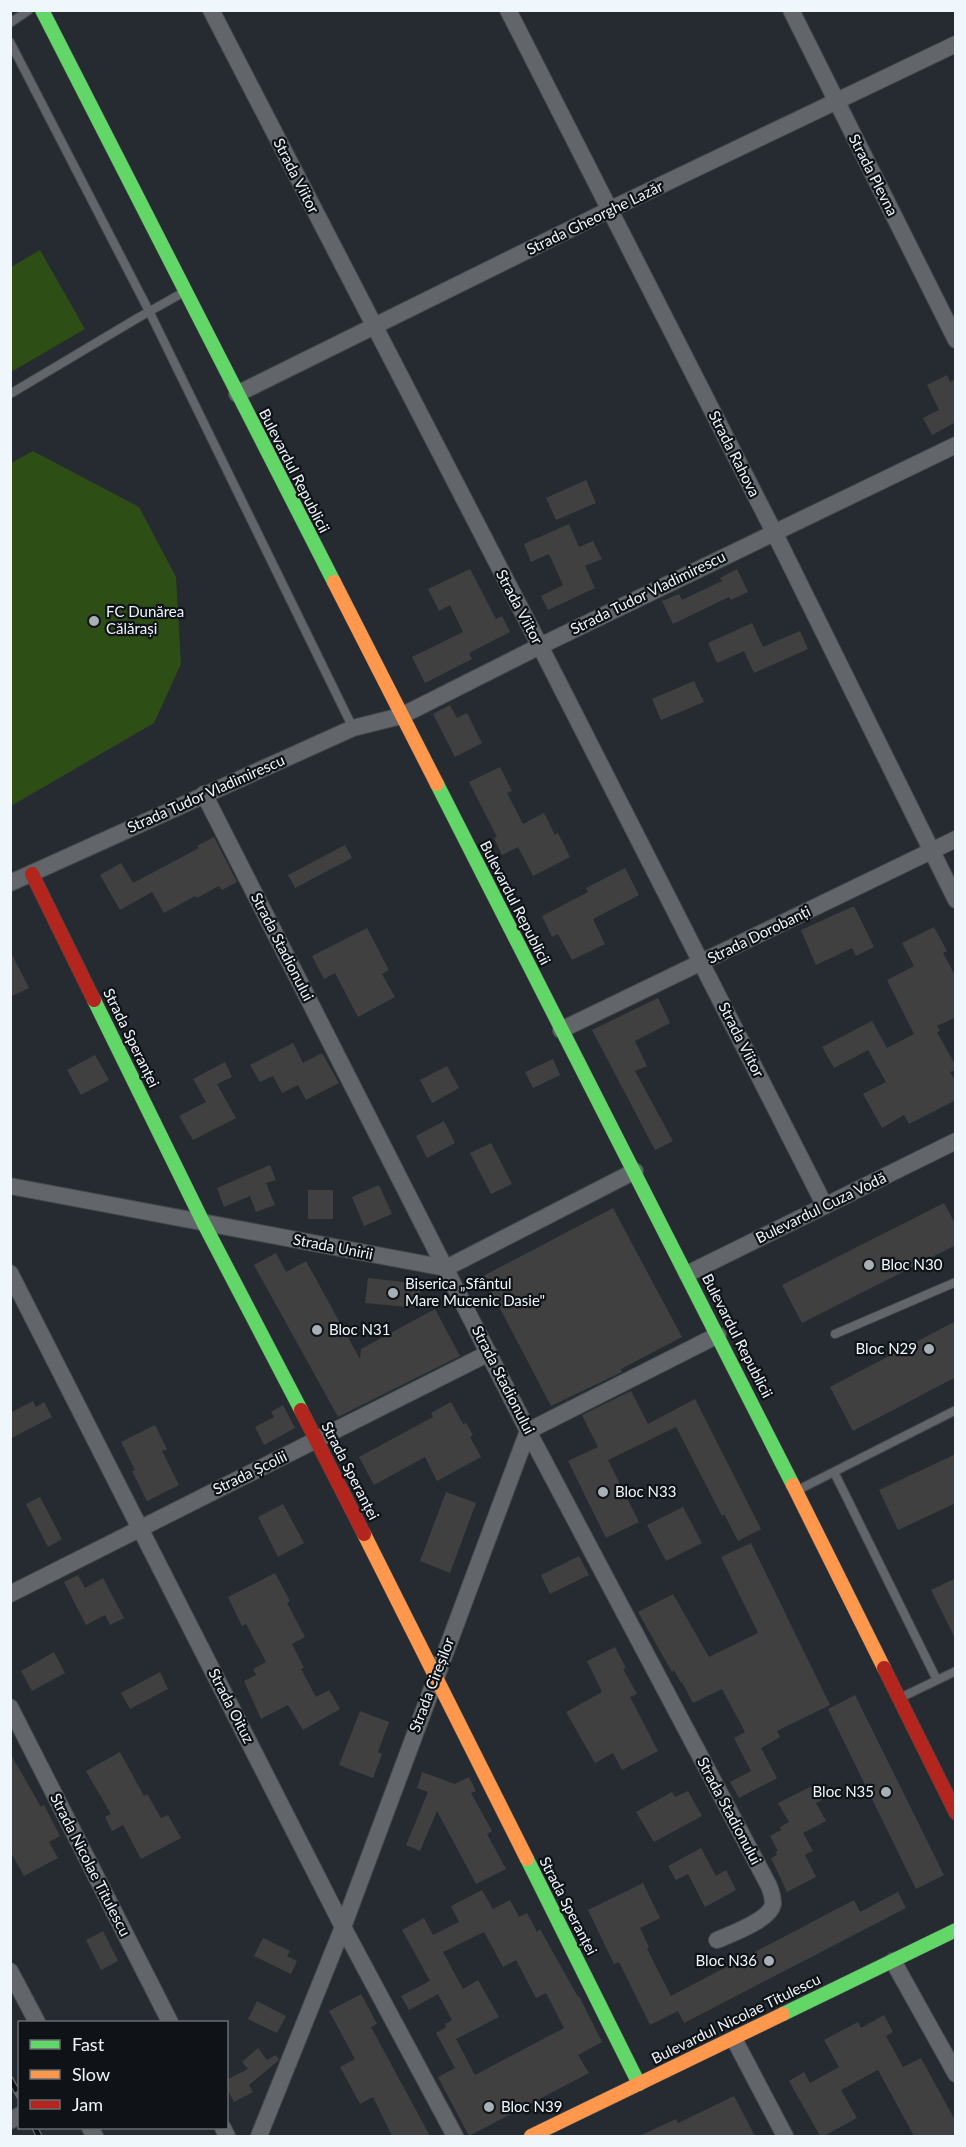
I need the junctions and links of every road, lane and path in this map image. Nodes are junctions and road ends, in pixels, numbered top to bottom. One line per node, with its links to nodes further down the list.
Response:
1 (29, 10): 6 (lane)
2 (42, 10): 11 (main road, Bulevardul Republicii)
3 (211, 10): 13 (street, Strada Viitor)
4 (508, 10): 10 (street, Strada Rahova)
5 (790, 10): 9 (street, Strada Plevna)
6 (10, 23)
7 (10, 42): 12 (lane)
8 (956, 44): 9 (street, Strada Gheorghe Lazăr)
9 (836, 102): 10 (street, Strada Gheorghe Lazăr); 14 (street, Strada Plevna)
10 (609, 210): 13 (street, Strada Gheorghe Lazăr); 18 (street, Strada Rahova)
11 (184, 292): 12 (lane); 16 (main road, Bulevardul Republicii)
12 (149, 311): 15 (lane); 21 (lane)
13 (373, 327): 16 (street, Strada Gheorghe Lazăr); 19 (street, Strada Viitor)
14 (956, 340)
15 (10, 394)
16 (237, 394): 20 (main road, Bulevardul Republicii)
17 (956, 445): 18 (street, Strada Tudor Vladimirescu)
18 (774, 532): 19 (street, Strada Tudor Vladimirescu); 24 (street, Strada Rahova)
19 (540, 646): 20 (street, Strada Tudor Vladimirescu); 28 (street, Strada Viitor)
20 (401, 716): 21 (street, Strada Tudor Vladimirescu); 29 (main road, Bulevardul Republicii)
21 (353, 728): 22 (street, Strada Tudor Vladimirescu)
22 (204, 794): 25 (street, Strada Tudor Vladimirescu); 35 (street, Strada Stadionului)
23 (956, 839): 24 (street, Strada Dorobanți)
24 (931, 851): 27 (street, Strada Rahova); 28 (street, Strada Dorobanți)
25 (32, 874): 26 (street, Strada Tudor Vladimirescu); 34 (main road, Strada Speranței)
26 (10, 884)
27 (956, 900)
28 (701, 963): 29 (street, Strada Dorobanți); 33 (street, Strada Viitor)
29 (561, 1030): 31 (main road, Bulevardul Republicii)
30 (956, 1141): 33 (street, Bulevardul Cuza Vodă)
31 (635, 1171): 35 (street); 37 (main road, Bulevardul Republicii)
32 (10, 1186): 34 (street, Strada Unirii)
33 (825, 1206): 37 (street, Bulevardul Cuza Vodă)
34 (203, 1222): 35 (street, Strada Unirii); 44 (main road, Strada Speranței)
35 (446, 1268): 41 (street, Strada Stadionului)
36 (10, 1273): 47 (street, Strada Oituz)
37 (687, 1274): 39 (main road, Bulevardul Republicii)
38 (956, 1282): 40 (lane)
39 (718, 1335): 43 (street); 46 (main road, Bulevardul Republicii)
40 (835, 1335)
41 (489, 1353): 43 (street, Strada Stadionului); 44 (street, Strada Școlii)
42 (956, 1410): 45 (lane)
43 (528, 1431): 50 (street, Strada Cireșilor); 57 (street, Strada Stadionului)
44 (317, 1440): 47 (street, Strada Școlii); 50 (main road, Strada Speranței)
45 (834, 1472): 46 (lane); 51 (lane)
46 (796, 1492): 52 (main road, Bulevardul Republicii)
47 (140, 1528): 48 (street, Strada Școlii); 55 (street, Strada Oituz)
48 (10, 1594)
49 (956, 1671): 51 (lane)
50 (435, 1676): 55 (street, Strada Cireșilor); 64 (main road, Strada Speranței)
51 (937, 1680): 52 (lane)
52 (899, 1699): 54 (main road, Bulevardul Republicii)
53 (10, 1707): 61 (street, Strada Nicolae Titulescu)
54 (956, 1813)
55 (342, 1927): 65 (street, Strada Cireșilor); 66 (street, Strada Oituz)
56 (956, 1930): 58 (main road, Bulevardul Nicolae Titulescu)
57 (717, 1940)
58 (893, 1961): 62 (main road, Bulevardul Nicolae Titulescu); 63 (street)
59 (10, 1971): 60 (street)
60 (36, 2021)
61 (169, 2021)
62 (734, 2039): 64 (main road, Bulevardul Nicolae Titulescu); 68 (street)
63 (956, 2074)
64 (639, 2084): 67 (main road, Bulevardul Nicolae Titulescu)
65 (259, 2136)
66 (455, 2136)
67 (531, 2136)
68 (785, 2136)

